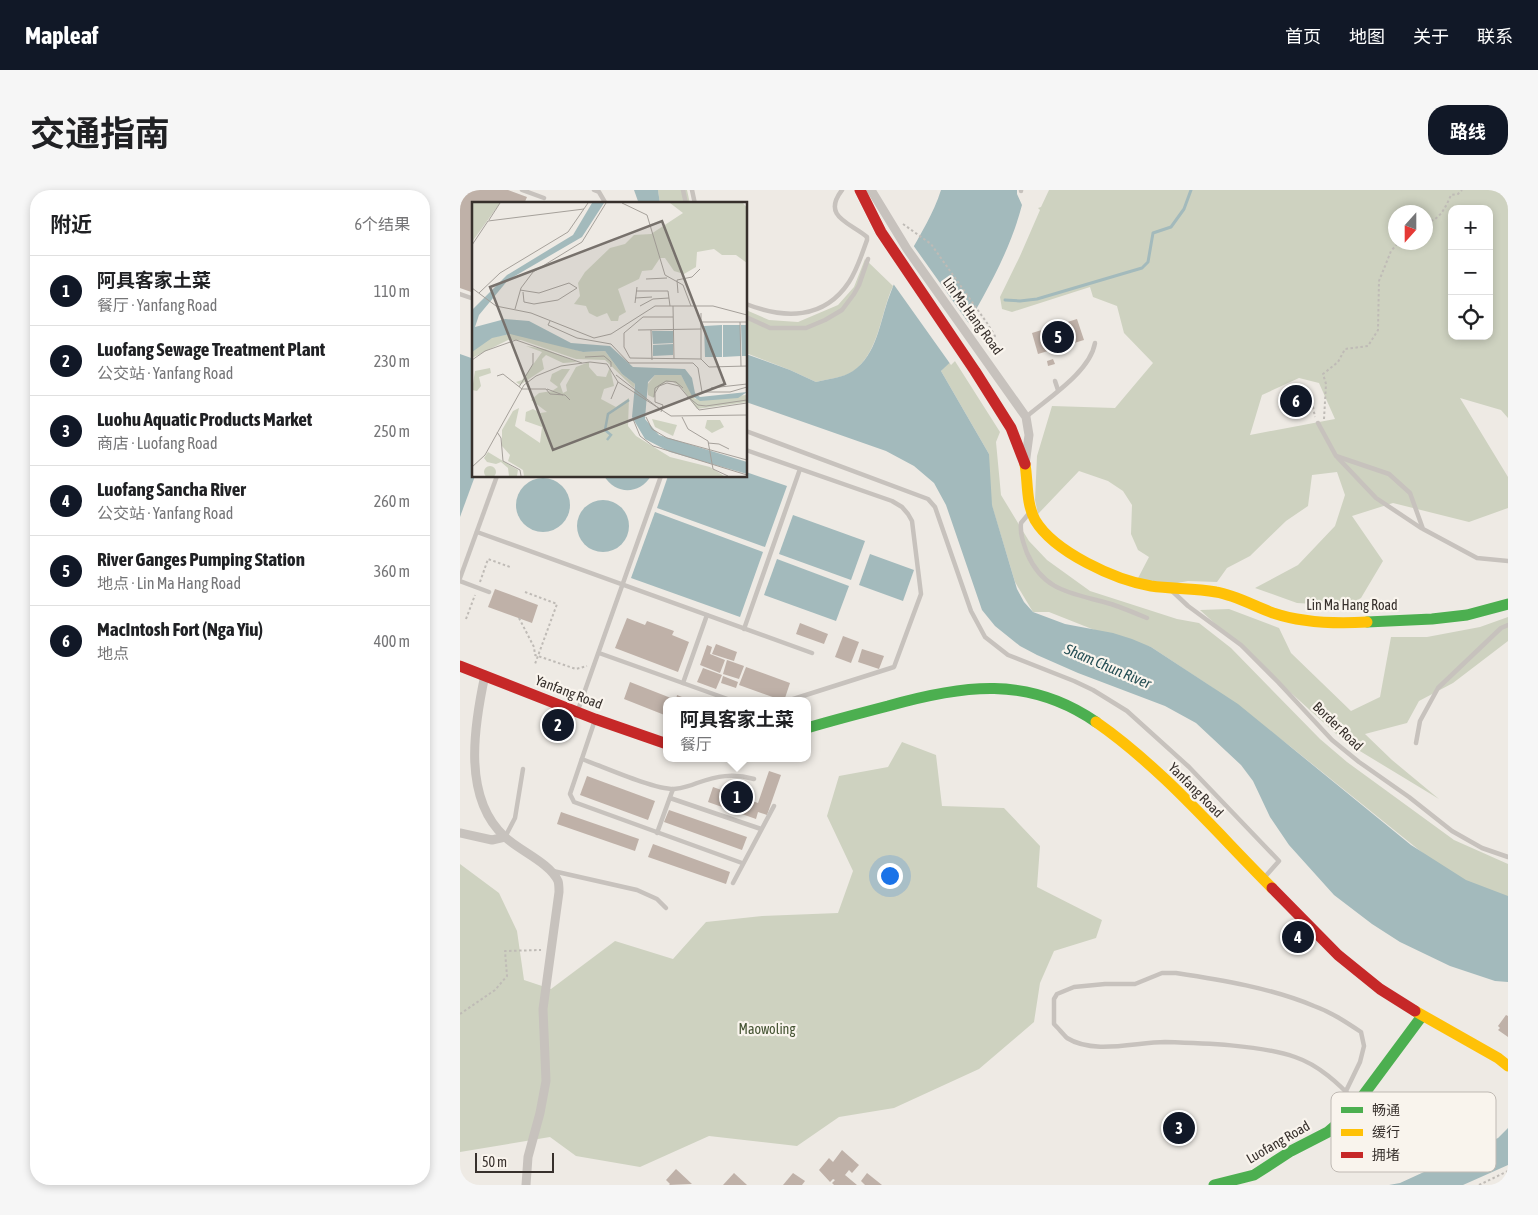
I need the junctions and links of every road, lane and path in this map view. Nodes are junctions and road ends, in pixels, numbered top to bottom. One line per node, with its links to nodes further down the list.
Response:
1 (522, 190): 7 (lane)
2 (594, 190): 8 (lane)
3 (842, 190): 16 (lane)
4 (860, 190): 12 (main road, Lin Ma Hang Road)
5 (871, 190): 12 (street, Lin Ma Hang Road)
6 (1462, 190): 9 (path)
7 (544, 198)
8 (605, 202)
9 (1433, 220)
10 (901, 224): 19 (path)
11 (1392, 250): 24 (path)
12 (902, 252): 19 (street, Lin Ma Hang Road); 28 (main road, Lin Ma Hang Road)
13 (868, 259): 17 (lane)
14 (460, 294): 15 (lane)
15 (472, 298)
16 (748, 305)
17 (748, 318)
18 (1095, 343): 21 (lane)
19 (983, 355): 23 (street, Lin Ma Hang Road)
20 (1055, 381): 21 (lane)
21 (1058, 390): 23 (lane)
22 (1311, 397): 24 (path)
23 (1026, 416): 28 (street, Lin Ma Hang Road)
24 (1318, 423): 27 (lane)
25 (748, 432): 76 (lane)
26 (748, 451): 29 (lane)
27 (1336, 456): 33 (lane); 33 (lane)
28 (1025, 465): 32 (main road, Lin Ma Hang Road)
29 (800, 469): 47 (lane); 57 (lane)
30 (497, 478): 34 (lane)
31 (660, 478): 38 (lane)
32 (1031, 510): 39 (main road, Lin Ma Hang Road); 45 (lane)
33 (1422, 529): 35 (lane)
34 (477, 532): 36 (lane); 38 (lane)
35 (1508, 561)
36 (462, 566): 37 (lane)
37 (460, 579): 40 (lane)
38 (623, 586): 43 (lane); 48 (lane)
39 (1169, 588): 42 (main road, Lin Ma Hang Road); 73 (lane, Border Road)
40 (489, 592)
41 (525, 592): 50 (path)
42 (1508, 604)
43 (707, 615): 47 (lane); 55 (lane)
44 (519, 618): 50 (path)
45 (1147, 618)
46 (1508, 624): 62 (lane)
47 (744, 628): 49 (lane)
48 (599, 653): 52 (lane); 55 (lane)
49 (812, 653)
50 (538, 656): 51 (path); 52 (path)
51 (535, 664)
52 (595, 664): 58 (lane)
53 (460, 666): 54 (main road, Yanfang Road)
54 (485, 675): 58 (main road, Yanfang Road); 72 (street)
55 (683, 683): 56 (lane)
56 (722, 697)
57 (800, 697)
58 (578, 712): 59 (main road, Yanfang Road)
59 (595, 719): 61 (main road, Yanfang Road); 63 (lane)
60 (811, 727): 76 (main road, Yanfang Road)
61 (663, 743)
62 (1416, 743)
63 (582, 759): 66 (lane); 71 (lane)
64 (524, 769): 72 (lane)
65 (754, 779): 66 (lane)
66 (673, 789): 67 (lane)
67 (670, 798): 69 (lane); 71 (lane)
68 (774, 806): 69 (lane)
69 (761, 829): 74 (lane)
70 (460, 833): 72 (street)
71 (657, 833): 74 (lane)
72 (505, 838): 75 (street)
73 (1508, 858)
74 (742, 863): 77 (lane)
75 (550, 870): 78 (lane); 79 (street)
76 (1263, 879): 81 (main road, Yanfang Road)
77 (733, 883)
78 (666, 908)
79 (551, 950): 80 (path); 87 (street)
80 (460, 1014)
81 (1422, 1016): 82 (main road, Yanfang Road); 84 (main road, Luofang Road)
82 (1508, 1066)
83 (1346, 1092): 83 (lane)
84 (1365, 1092)
85 (1331, 1129): 88 (main road, Luofang Road)
86 (1508, 1171): 89 (path)
87 (526, 1185)
88 (1214, 1185)
89 (1479, 1185)

